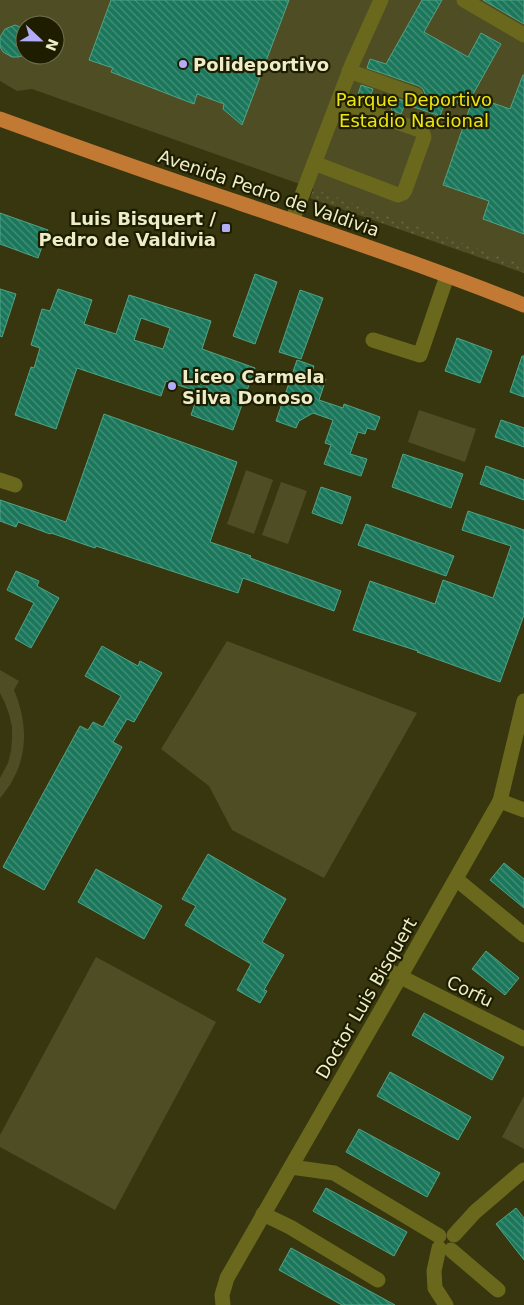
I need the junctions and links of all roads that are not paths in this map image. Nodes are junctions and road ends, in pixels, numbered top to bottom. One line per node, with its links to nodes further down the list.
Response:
1 (381, 0): 4 (street)
2 (464, 0): 3 (street)
3 (524, 35)
4 (349, 71): 5 (street); 6 (street)
5 (416, 95)
6 (338, 101): 8 (street); 8 (street)
7 (0, 119): 9 (main road, Avenida Pedro de Valdivia)
8 (314, 163): 9 (street)
9 (292, 221): 10 (main road, Avenida Pedro de Valdivia)
10 (447, 276): 11 (main road, Avenida Pedro de Valdivia); 12 (street)
11 (524, 305)
12 (373, 340)
13 (0, 480): 14 (street)
14 (15, 485)
15 (524, 701): 16 (street, Doctor Luis Bisquert)
16 (500, 801): 17 (street); 18 (street, Doctor Luis Bisquert)
17 (524, 810)
18 (456, 879): 19 (street); 21 (street, Doctor Luis Bisquert)
19 (524, 935)
20 (385, 970): 21 (street, Corfu)
21 (400, 977): 22 (street, Corfu); 23 (street, Doctor Luis Bisquert)
22 (524, 1039)
23 (291, 1167): 25 (street, Doctor Luis Bisquert); 26 (street)
24 (522, 1178): 26 (street)
25 (263, 1214): 27 (street); 29 (street, Doctor Luis Bisquert)
26 (446, 1242): 28 (street); 30 (street)
27 (378, 1280)
28 (498, 1290)
29 (223, 1305)
30 (446, 1305)

